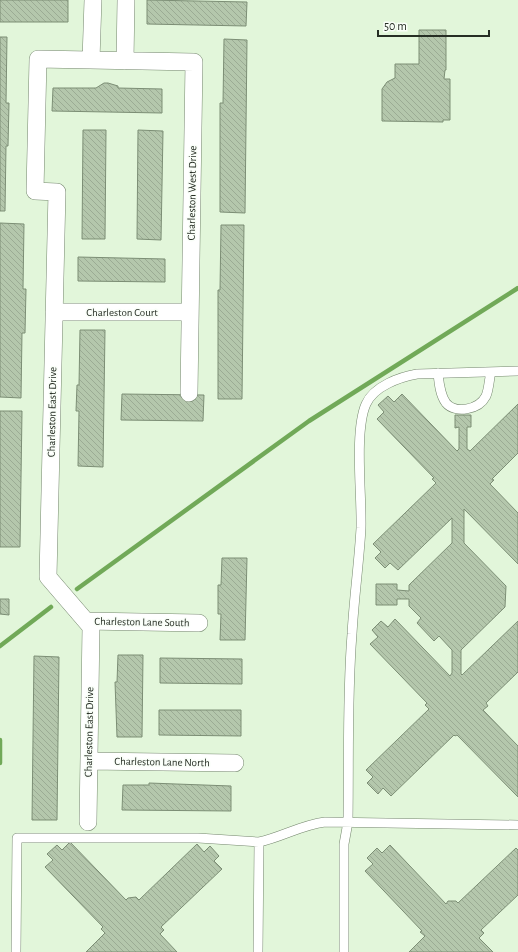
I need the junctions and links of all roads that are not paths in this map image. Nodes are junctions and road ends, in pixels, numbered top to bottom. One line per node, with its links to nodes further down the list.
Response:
1 (93, 0): 3 (street)
2 (126, 0): 4 (street)
3 (91, 60): 4 (street, Charleston West Drive); 5 (street, Charleston East Drive)
4 (124, 61): 6 (street, Charleston West Drive)
5 (54, 312): 6 (street, Charleston Court); 11 (street, Charleston East Drive)
6 (190, 312): 10 (street, Charleston West Drive)
7 (490, 372): 8 (lane); 9 (lane); 9 (lane)
8 (518, 372)
9 (438, 374): 16 (lane)
10 (189, 393)
11 (86, 621): 12 (street, Charleston Lane South); 13 (street, Charleston East Drive)
12 (199, 622)
13 (89, 761): 14 (street, Charleston Lane North); 15 (street, Charleston East Drive)
14 (235, 763)
15 (88, 822)
16 (348, 822): 17 (lane); 18 (lane); 21 (lane)
17 (518, 825)
18 (259, 842): 19 (lane); 20 (lane)
19 (16, 952)
20 (258, 952)
21 (344, 952)

